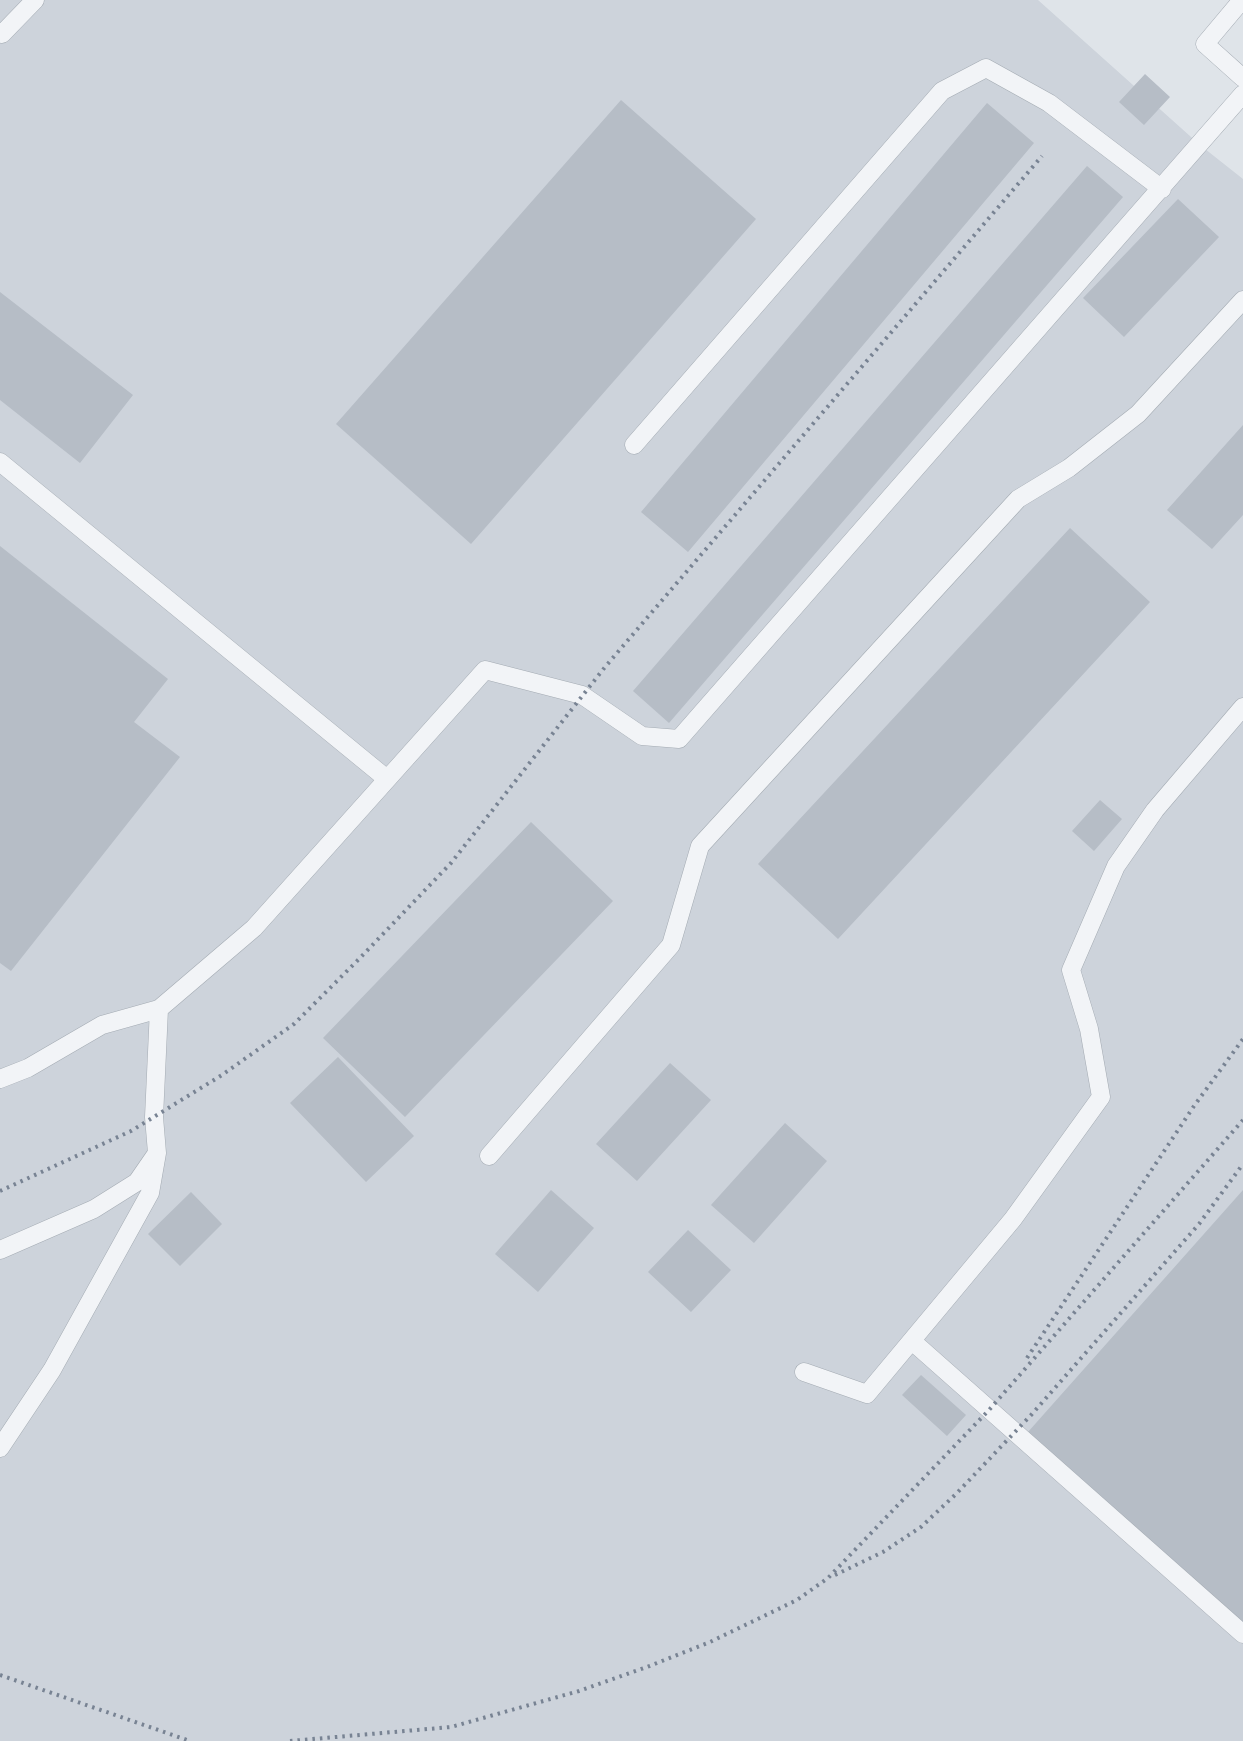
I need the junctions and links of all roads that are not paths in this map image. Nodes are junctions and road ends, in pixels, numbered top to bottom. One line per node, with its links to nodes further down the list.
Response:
1 (35, 0): 3 (lane)
2 (1242, 0): 4 (lane)
3 (2, 34)
4 (1243, 78)
5 (1243, 94): 6 (lane)
6 (1162, 189): 8 (lane); 11 (lane)
7 (1243, 300): 15 (lane)
8 (634, 445)
9 (0, 462): 11 (lane)
10 (1243, 707): 17 (lane)
11 (387, 779): 12 (lane)
12 (159, 1009): 13 (lane); 14 (lane)
13 (0, 1079)
14 (157, 1153): 16 (lane); 19 (lane)
15 (488, 1156)
16 (0, 1250)
17 (912, 1341): 18 (lane); 20 (lane)
18 (804, 1372)
19 (0, 1448)
20 (1243, 1634)

